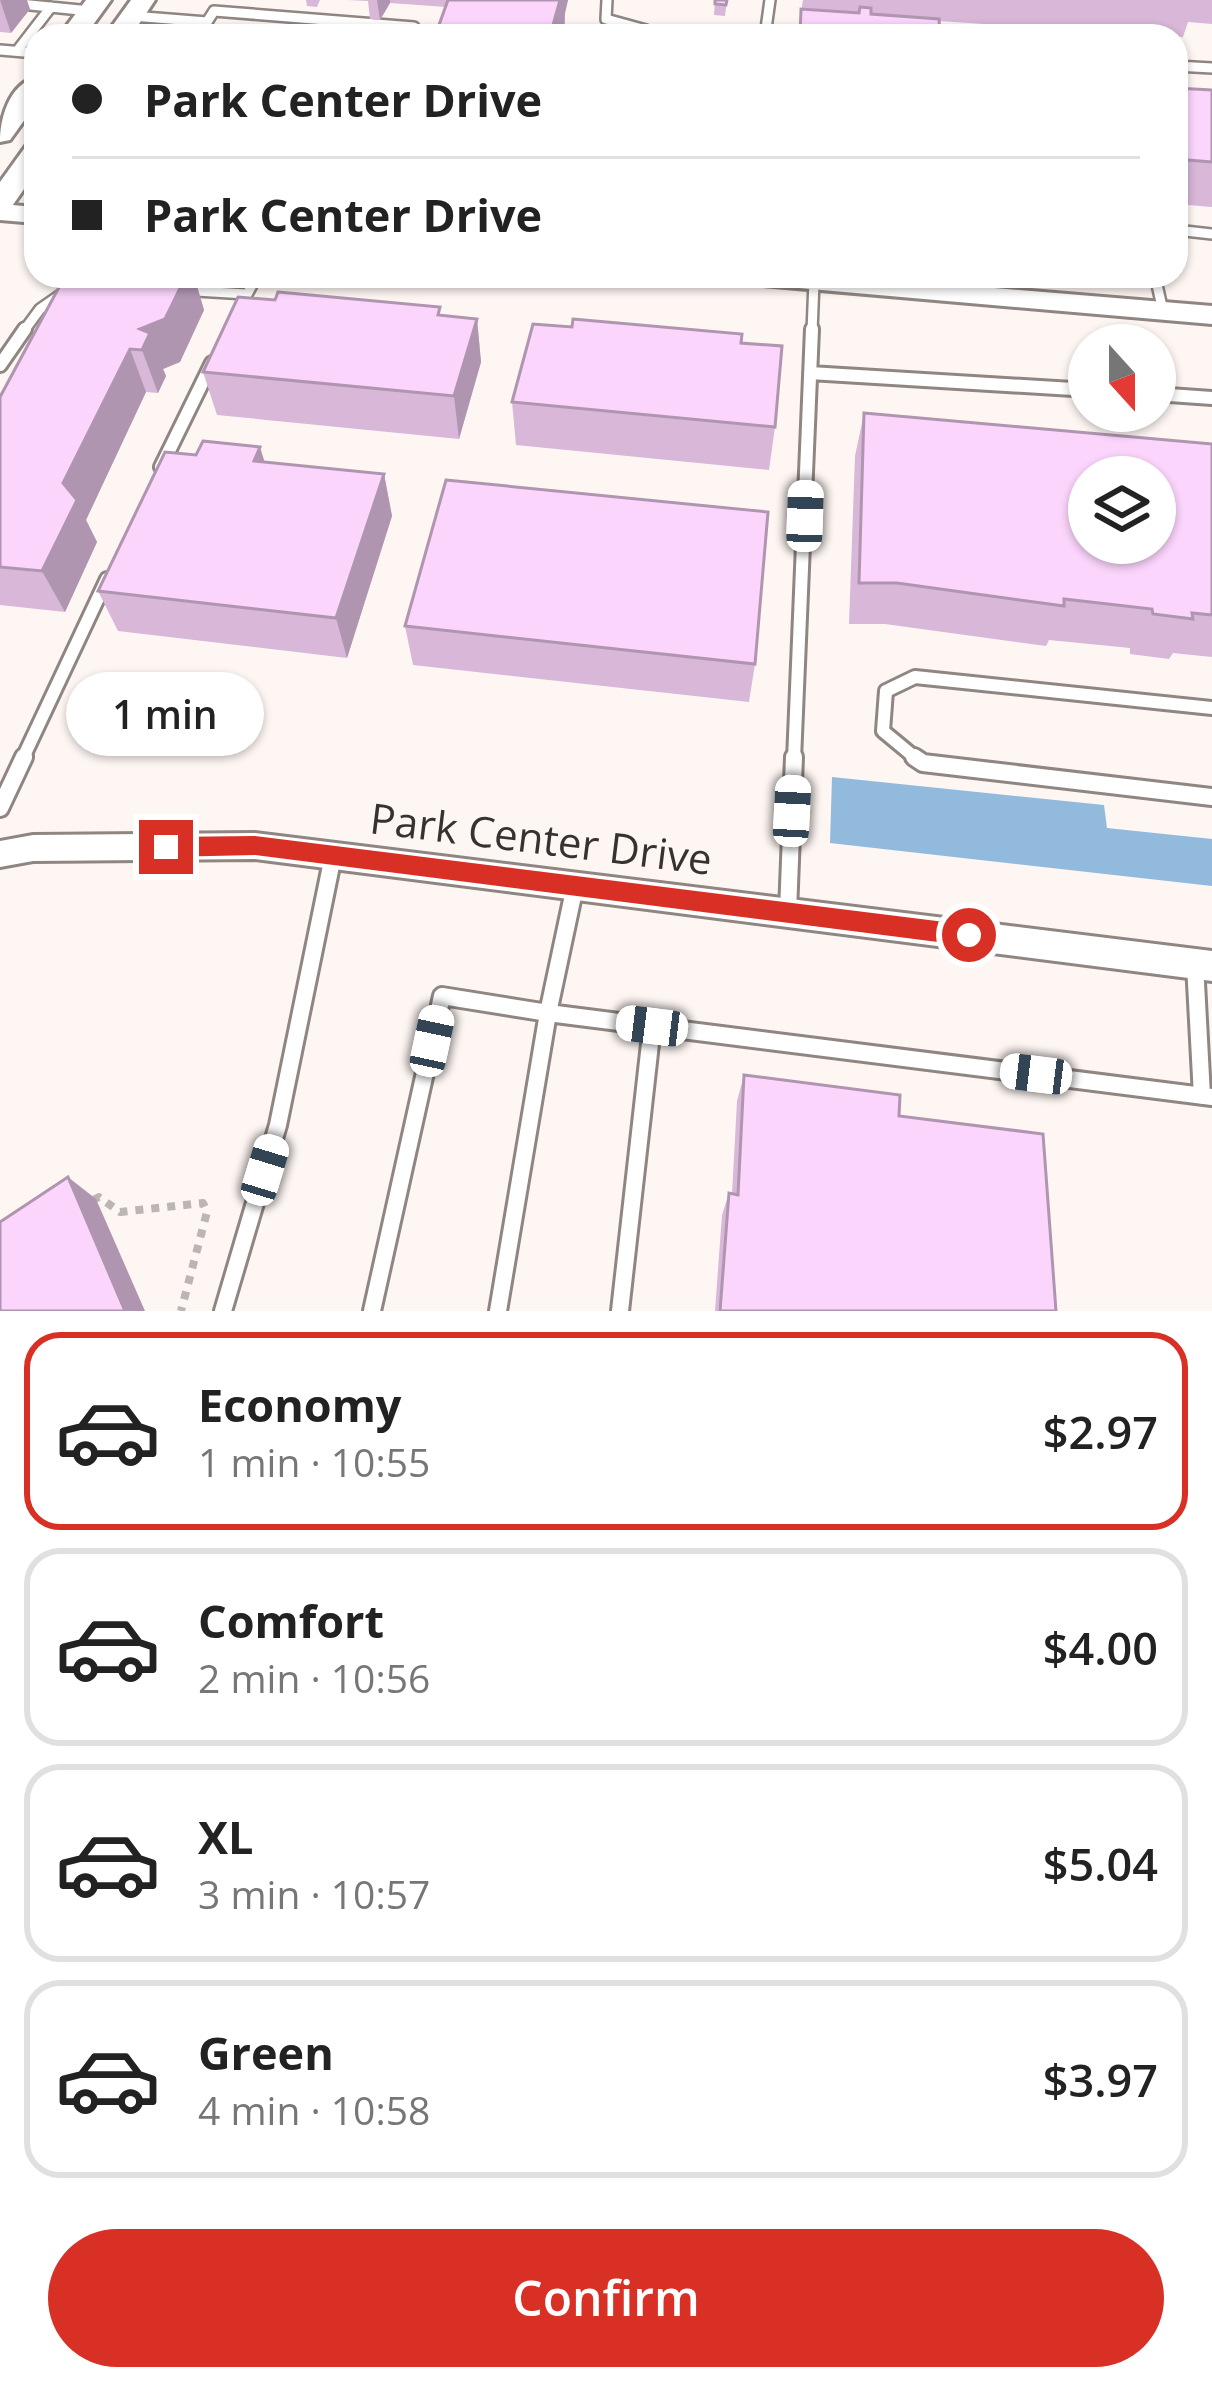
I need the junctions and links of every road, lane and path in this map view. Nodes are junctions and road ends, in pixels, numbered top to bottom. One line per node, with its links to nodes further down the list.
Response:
1 (607, 0): 9 (lane)
2 (0, 2): 4 (lane)
3 (94, 6): 4 (lane)
4 (51, 8): 7 (lane)
5 (131, 17): 6 (lane)
6 (207, 22): 8 (lane)
7 (38, 24)
8 (376, 24)
9 (627, 24)
10 (24, 42): 12 (lane)
11 (0, 50): 12 (lane)
12 (17, 51): 13 (lane)
13 (24, 52)
14 (24, 101): 15 (main road)
15 (0, 134)
16 (24, 171): 17 (main road)
17 (0, 208)
18 (160, 288): 24 (lane)
19 (250, 288): 24 (lane)
20 (814, 288): 30 (lane)
21 (895, 288): 25 (street)
22 (1158, 288): 25 (lane)
23 (70, 289): 29 (lane)
24 (246, 294): 27 (lane)
25 (1163, 311): 26 (street)
26 (1212, 315)
27 (227, 332)
28 (218, 351): 34 (lane)
29 (0, 365)
30 (810, 373): 31 (lane); 42 (lane)
31 (1068, 389)
32 (1176, 395): 33 (lane)
33 (1212, 398)
34 (150, 489)
35 (110, 574): 38 (lane)
36 (1212, 708): 37 (lane)
37 (1212, 797)
38 (0, 808)
39 (0, 854): 40 (street, Park Center Drive)
40 (334, 855): 41 (street, Park Center Drive); 49 (lane)
41 (575, 886): 42 (street, Park Center Drive); 44 (lane)
42 (788, 912): 43 (street, Park Center Drive)
43 (1203, 965): 46 (lane)
44 (548, 1013): 45 (lane); 50 (lane); 51 (lane)
45 (652, 1026): 46 (lane); 52 (lane)
46 (1207, 1096)
47 (86, 1203): 48 (path)
48 (182, 1311)
49 (223, 1311)
50 (372, 1311)
51 (498, 1311)
52 (620, 1311)

